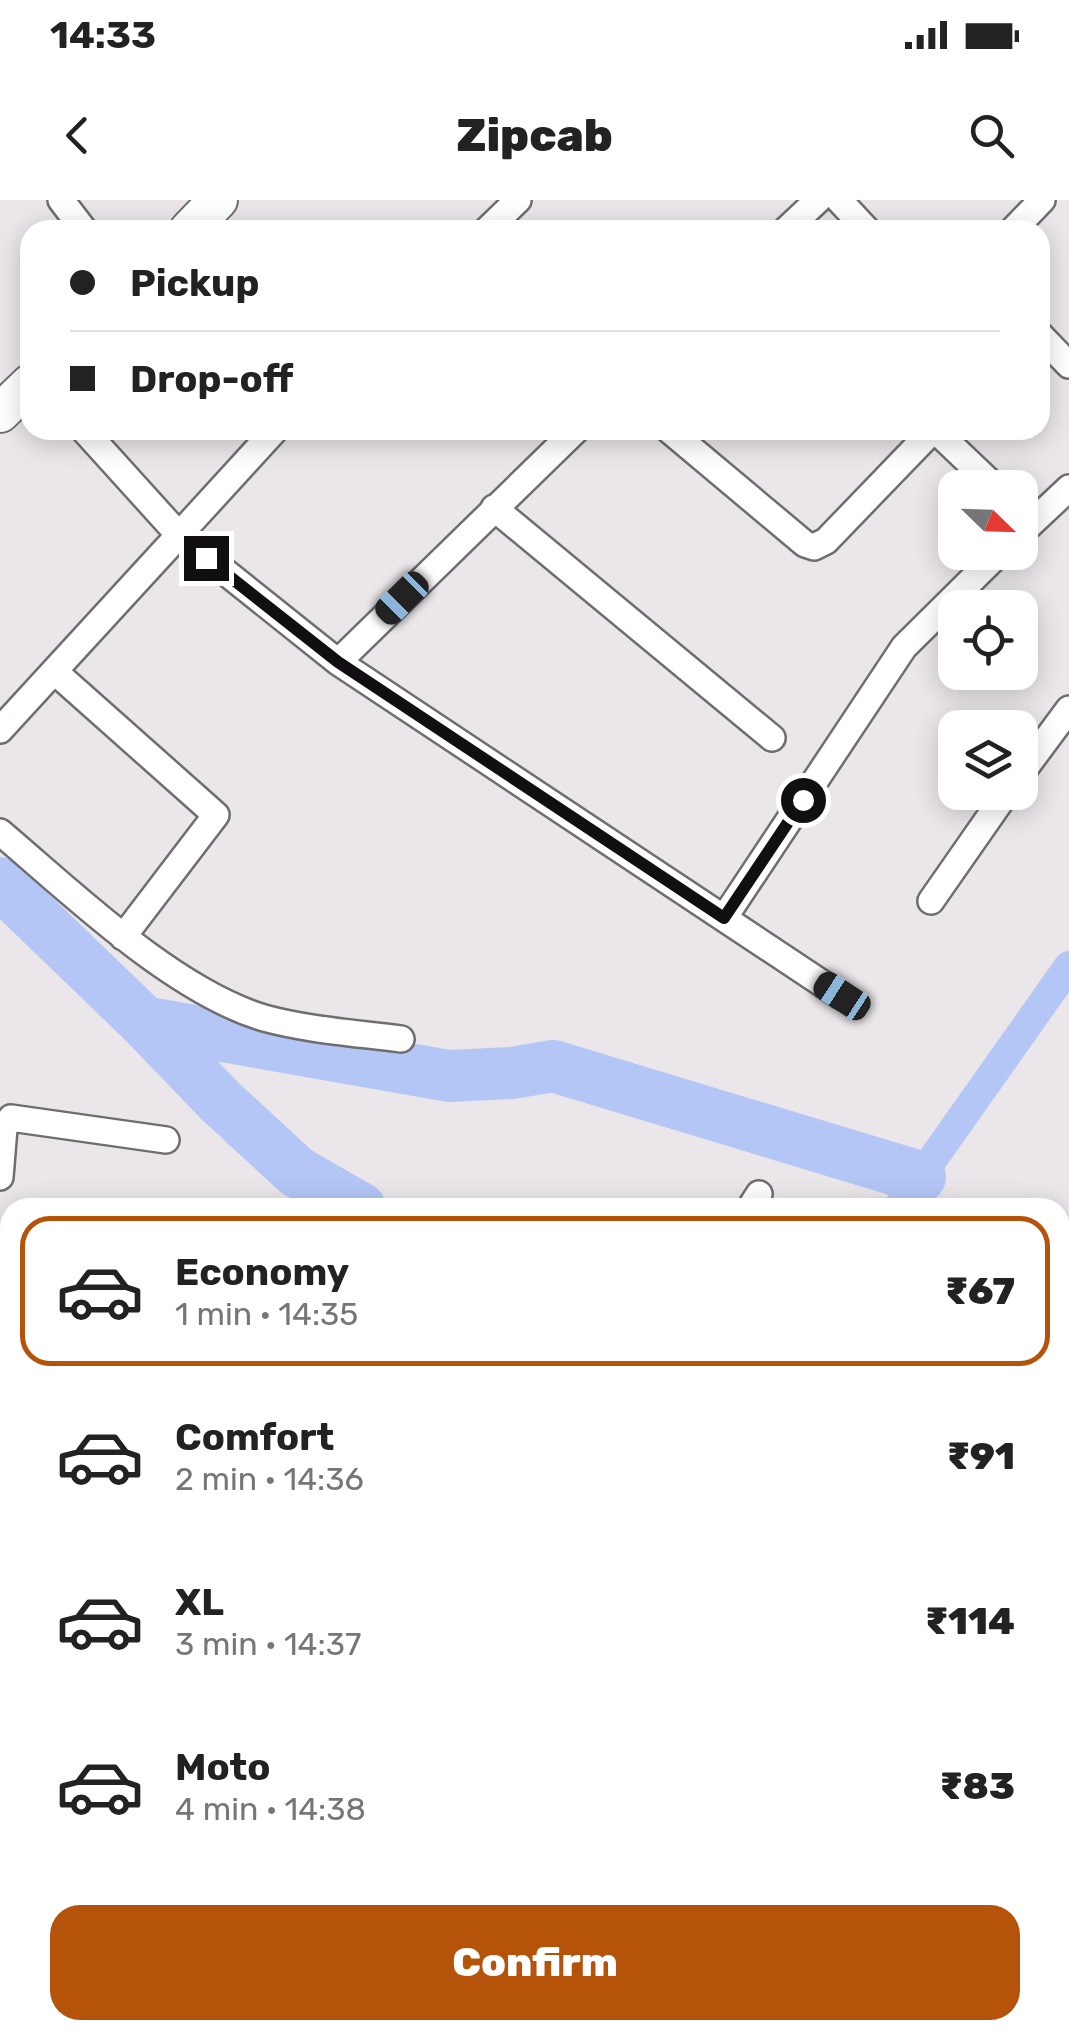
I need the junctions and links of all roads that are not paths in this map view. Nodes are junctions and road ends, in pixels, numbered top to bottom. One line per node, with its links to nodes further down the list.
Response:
1 (61, 200): 7 (street)
2 (218, 200): 8 (street)
3 (518, 200): 9 (street)
4 (818, 200): 10 (street)
5 (839, 200): 11 (street)
6 (1042, 200): 12 (street)
7 (76, 220)
8 (199, 220)
9 (497, 220)
10 (797, 220)
11 (858, 220)
12 (1023, 220)
13 (1050, 345): 14 (street)
14 (1069, 365)
15 (20, 394): 16 (street)
16 (0, 414)
17 (93, 440): 27 (street)
18 (266, 440): 27 (street)
19 (565, 440): 25 (street)
20 (681, 440): 21 (street)
21 (924, 440)
22 (945, 440): 23 (street)
23 (977, 470)
24 (1069, 488): 26 (street)
25 (494, 508): 29 (street); 33 (street)
26 (1038, 511)
27 (179, 535): 29 (street); 30 (street)
28 (982, 570): 38 (street)
29 (338, 662): 38 (street)
30 (54, 671): 32 (street); 39 (street)
31 (1069, 709): 34 (street)
32 (0, 730)
33 (772, 738)
34 (1038, 751)
35 (994, 810): 37 (street)
36 (0, 832): 39 (street)
37 (931, 901)
38 (724, 918): 40 (street)
39 (123, 938): 41 (street)
40 (842, 996)
41 (401, 1040)
42 (166, 1140): 43 (street)
43 (0, 1177)

